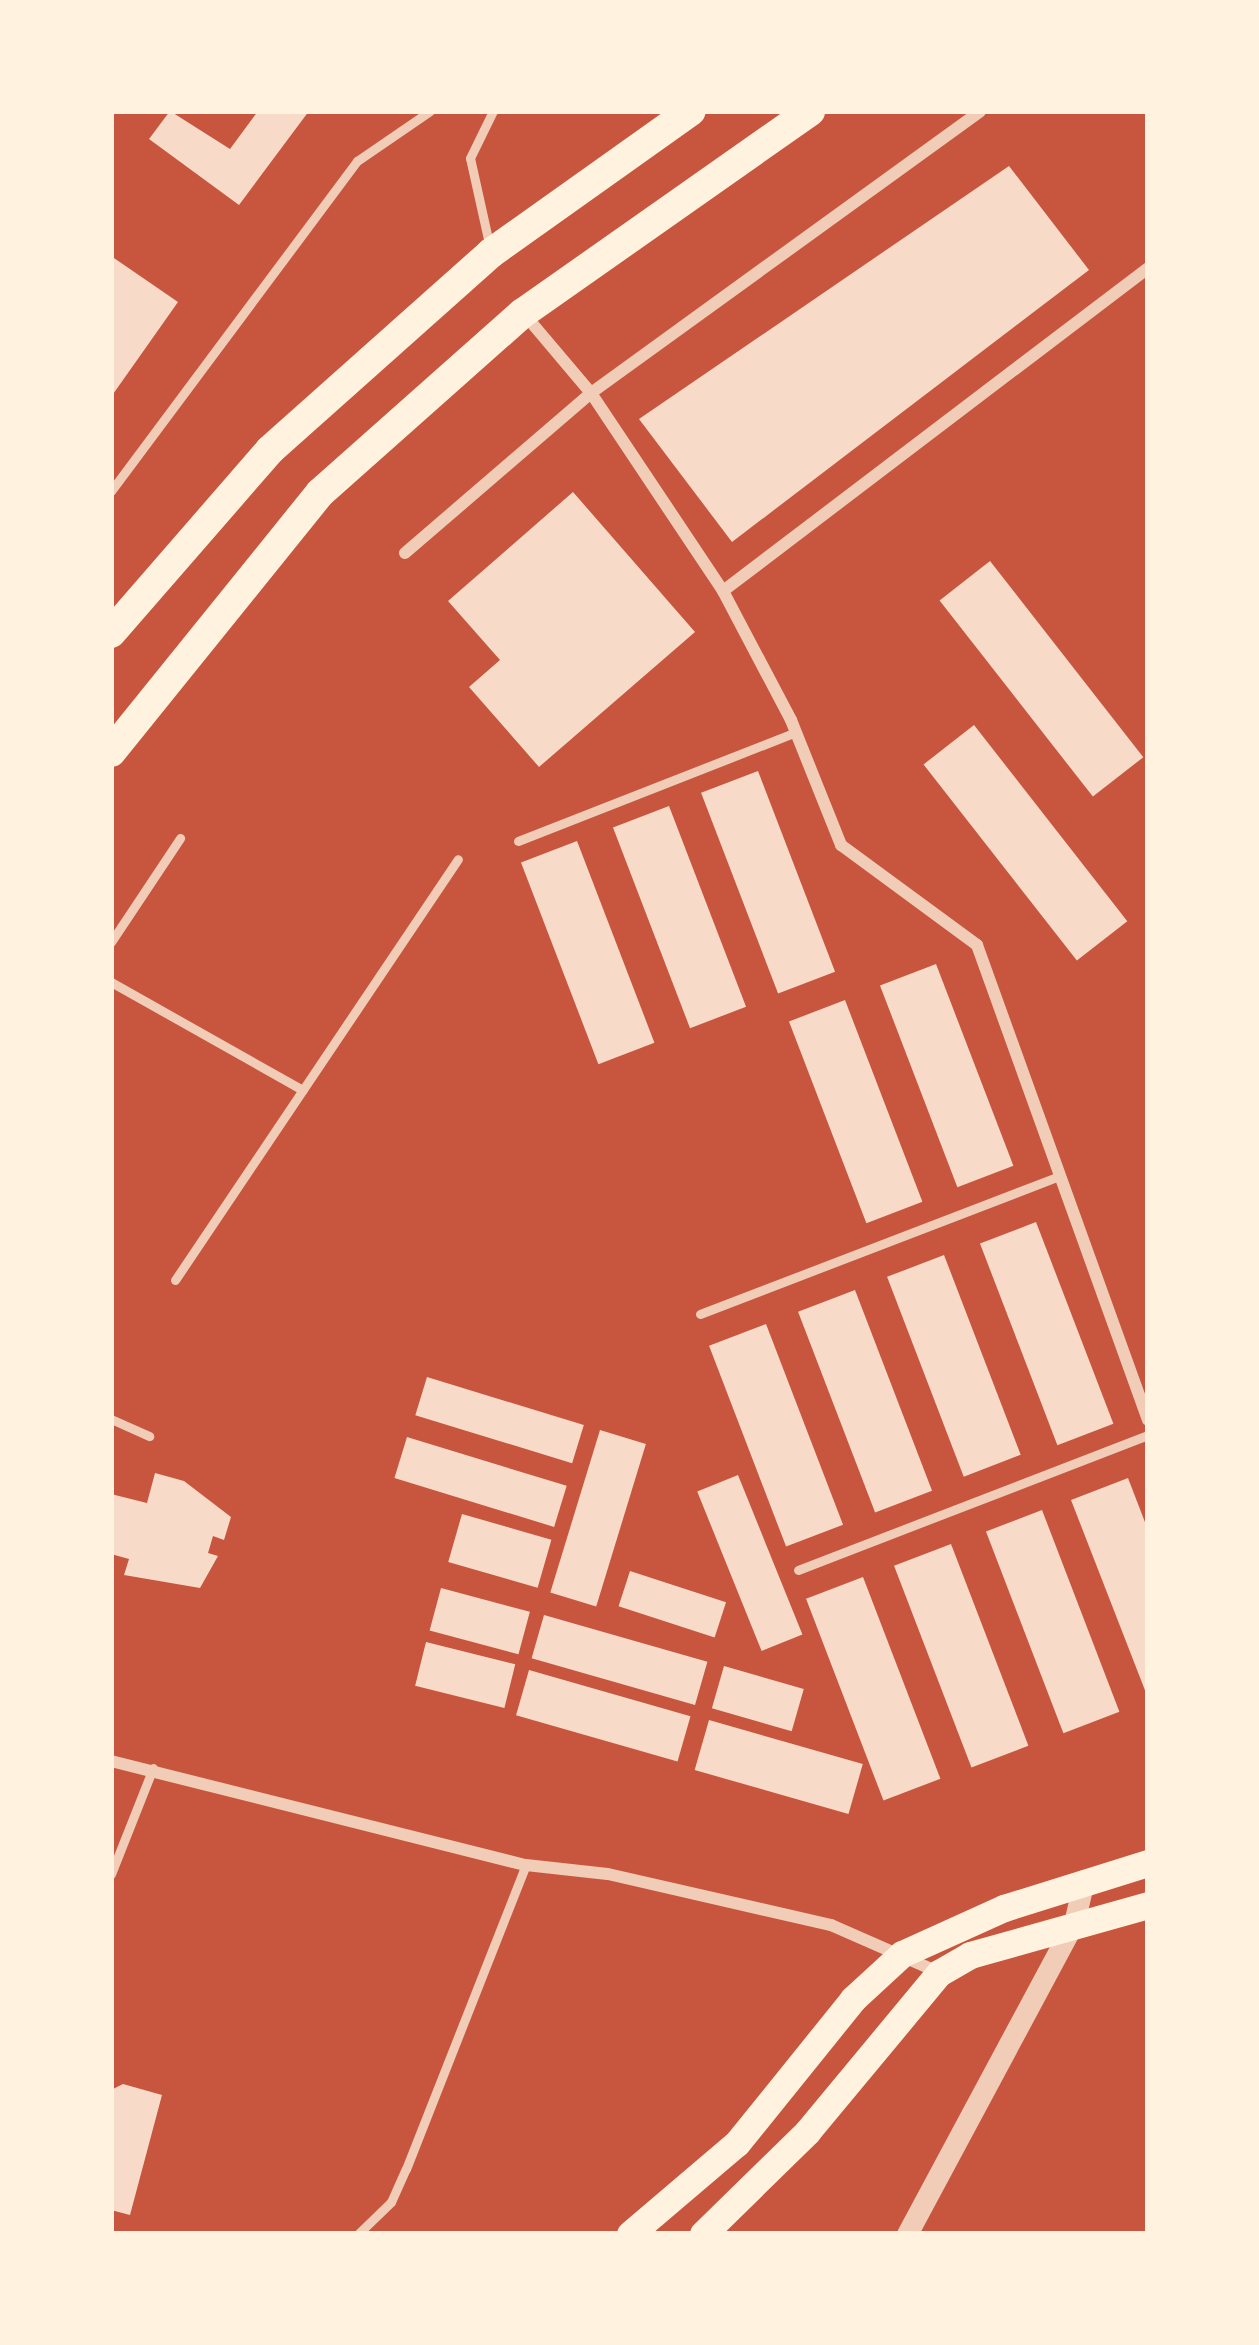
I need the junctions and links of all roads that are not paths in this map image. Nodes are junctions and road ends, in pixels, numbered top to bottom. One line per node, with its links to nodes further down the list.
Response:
1 (430, 111): 10 (lane)
2 (494, 111): 6 (lane)
3 (691, 111): 6 (highway)
4 (810, 111): 8 (highway)
5 (980, 111): 9 (street)
6 (491, 253): 13 (highway)
7 (1148, 268): 12 (street)
8 (523, 313): 9 (street); 15 (highway)
9 (591, 393): 11 (street); 12 (street)
10 (111, 490)
11 (405, 553)
12 (723, 591): 14 (street)
13 (111, 633)
14 (796, 732): 17 (lane); 22 (street)
15 (111, 752)
16 (180, 838): 19 (lane)
17 (518, 841)
18 (458, 859): 21 (lane)
19 (111, 942)
20 (111, 982): 21 (lane)
21 (302, 1090): 23 (lane)
22 (1060, 1176): 24 (lane); 26 (street)
23 (175, 1280)
24 (700, 1314)
25 (111, 1419): 28 (lane)
26 (1148, 1420)
27 (1148, 1435): 29 (lane)
28 (148, 1436)
29 (798, 1570)
30 (111, 1760): 31 (street)
31 (153, 1768): 33 (street); 34 (lane)
32 (1148, 1863): 35 (main road)
33 (526, 1865): 38 (street); 40 (lane)
34 (111, 1874)
35 (1084, 1880): 37 (street); 38 (main road)
36 (1148, 1904): 37 (main road)
37 (1074, 1923): 39 (main road); 43 (street)
38 (902, 1954): 39 (street); 41 (main road)
39 (939, 1972): 42 (main road)
40 (358, 2234)
41 (630, 2234)
42 (703, 2234)
43 (907, 2234)

